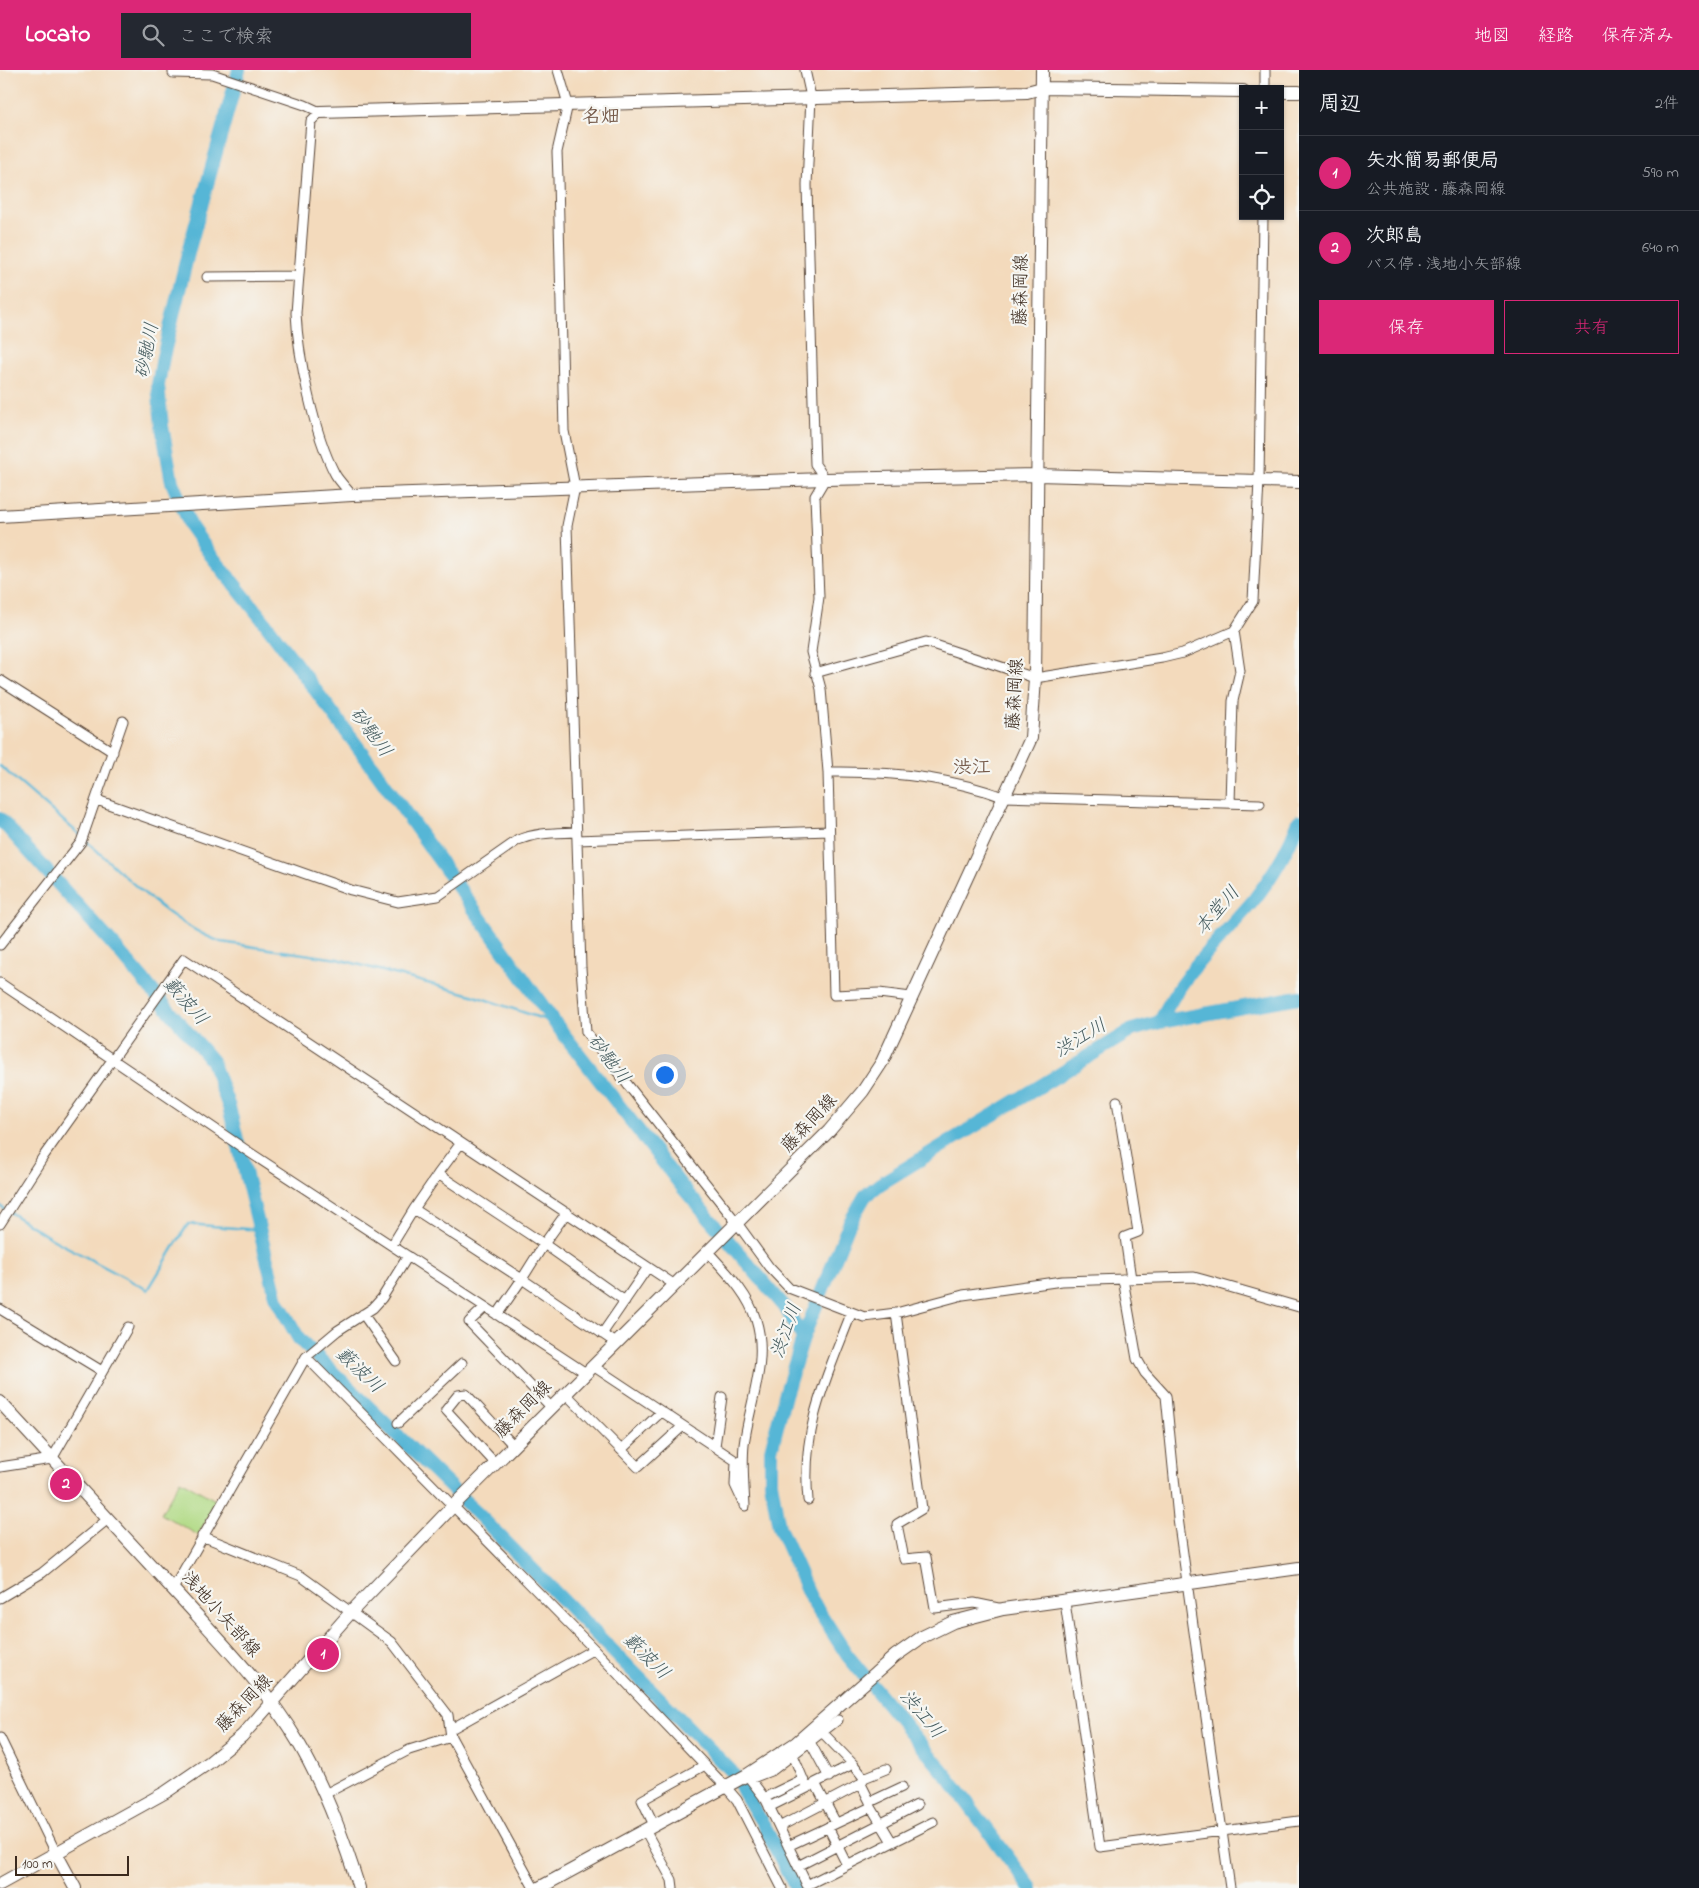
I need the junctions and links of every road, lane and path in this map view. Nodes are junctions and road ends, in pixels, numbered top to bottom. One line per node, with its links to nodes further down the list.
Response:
1 (173, 70): 13 (street)
2 (558, 70): 12 (street)
3 (805, 70): 11 (street)
4 (1042, 70): 7 (street, 藤森岡線)
5 (1265, 70): 6 (street)
6 (1265, 85)
7 (1042, 88): 8 (street); 11 (street); 17 (street, 藤森岡線)
8 (1239, 91)
9 (1284, 92): 10 (street)
10 (1299, 92)
11 (811, 97): 12 (street); 18 (street)
12 (568, 104): 13 (street); 21 (street)
13 (320, 112): 15 (street)
14 (1263, 220): 19 (street)
15 (299, 276): 16 (street); 22 (street)
16 (207, 277)
17 (1037, 475): 18 (street); 19 (street); 26 (street, 藤森岡線)
18 (825, 479): 21 (street); 25 (street)
19 (1259, 481): 20 (street); 24 (street)
20 (1299, 482)
21 (575, 488): 22 (street); 36 (street)
22 (352, 495): 23 (street)
23 (0, 516)
24 (1234, 631): 26 (street); 33 (street)
25 (815, 673): 26 (street); 30 (street)
26 (1036, 678): 31 (street, 藤森岡線)
27 (0, 680): 29 (street)
28 (123, 721): 29 (street)
29 (113, 752): 32 (street)
30 (828, 772): 31 (street); 35 (street)
31 (1003, 797): 33 (street); 39 (street, 藤森岡線)
32 (97, 800): 36 (street); 37 (street)
33 (1230, 803): 34 (street)
34 (1260, 804)
35 (829, 831): 36 (street); 39 (street)
36 (576, 836): 46 (street)
37 (0, 945)
38 (0, 983): 40 (street)
39 (911, 997): 46 (street, 藤森岡線)
40 (113, 1058): 42 (street); 47 (street); 49 (street)
41 (1117, 1101): 54 (street)
42 (461, 1143): 43 (street); 45 (street)
43 (438, 1174): 44 (street); 48 (street)
44 (414, 1209): 49 (street); 53 (street)
45 (567, 1212): 48 (street); 52 (street)
46 (737, 1223): 50 (street, 藤森岡線); 61 (street)
47 (0, 1224)
48 (544, 1244): 53 (street); 56 (street)
49 (392, 1245): 51 (street)
50 (708, 1252): 55 (street, 藤森岡線); 80 (street)
51 (408, 1256): 57 (street); 60 (street)
52 (648, 1267): 55 (street); 56 (street)
53 (522, 1279): 63 (street); 65 (street)
54 (1127, 1279): 58 (street); 62 (street); 90 (street)
55 (676, 1285): 66 (street, 藤森岡線)
56 (625, 1301): 65 (street)
57 (485, 1307): 63 (street); 75 (street)
58 (1299, 1307)
59 (0, 1309): 71 (street)
60 (363, 1314): 67 (street); 68 (street)
61 (852, 1314): 62 (street); 85 (street)
62 (896, 1314): 94 (street)
63 (497, 1315): 70 (street)
64 (128, 1327): 71 (street)
65 (602, 1334): 66 (street)
66 (616, 1343): 70 (street, 藤森岡線)
67 (306, 1357): 86 (street); 88 (street)
68 (396, 1361)
69 (462, 1362): 77 (street)
70 (589, 1369): 72 (street, 藤森岡線); 76 (street)
71 (102, 1371): 82 (street)
72 (565, 1393): 75 (street, 藤森岡線); 81 (street)
73 (722, 1397): 80 (street)
74 (0, 1402): 82 (street, 浅地小矢部線)
75 (551, 1407): 79 (street, 藤森岡線)
76 (661, 1412): 78 (street); 81 (street)
77 (398, 1423)
78 (683, 1426): 80 (street); 81 (street)
79 (513, 1445): 83 (street, 藤森岡線); 83 (street)
80 (715, 1446)
81 (621, 1450)
82 (52, 1458): 84 (street); 87 (street, 浅地小矢部線)
83 (495, 1463): 86 (street, 藤森岡線)
84 (0, 1467)
85 (808, 1500)
86 (453, 1506): 95 (street, 藤森岡線); 96 (street)
87 (108, 1519): 91 (street, 浅地小矢部線); 92 (street)
88 (202, 1536): 91 (street); 95 (street)
89 (1299, 1568): 90 (street)
90 (1189, 1584): 93 (street); 125 (street)
91 (173, 1589): 97 (street, 浅地小矢部線)
92 (0, 1598)
93 (1065, 1602): 94 (street); 125 (street)
94 (1003, 1609): 108 (street)
95 (352, 1611): 97 (street, 藤森岡線); 100 (street)
96 (594, 1649): 100 (street); 105 (street)
97 (272, 1703): 113 (street, 浅地小矢部線); 129 (street, 藤森岡線)
98 (838, 1720): 99 (street)
99 (822, 1732): 102 (street); 104 (street)
100 (451, 1733): 113 (street); 135 (street)
101 (0, 1738): 129 (street)
102 (810, 1742): 103 (street); 107 (street)
103 (793, 1755): 108 (street); 110 (street)
104 (852, 1764): 107 (street); 109 (street)
105 (705, 1765): 111 (street); 124 (street)
106 (886, 1769): 109 (street)
107 (829, 1776): 110 (street)
108 (747, 1777): 111 (street); 114 (street)
109 (862, 1781): 115 (street); 116 (street)
110 (808, 1783): 114 (street); 115 (street); 118 (street)
111 (728, 1785): 124 (street); 138 (street)
112 (902, 1787): 116 (street)
113 (325, 1794): 134 (street, 浅地小矢部線)
114 (764, 1798): 118 (street)
115 (826, 1804): 122 (street); 123 (street)
116 (871, 1804): 121 (street); 122 (street)
117 (917, 1805): 121 (street)
118 (769, 1807): 123 (street)
119 (1299, 1821): 125 (street)
120 (933, 1822): 126 (street)
121 (881, 1824): 126 (street); 128 (street)
122 (832, 1825): 127 (street); 128 (street)
123 (779, 1827): 127 (street)
124 (649, 1828): 136 (street); 137 (street)
125 (1223, 1831): 139 (street)
126 (892, 1842): 130 (street)
127 (788, 1846): 131 (street)
128 (838, 1846): 130 (street); 131 (street)
129 (56, 1854): 132 (street, 藤森岡線); 133 (street)
130 (848, 1865): 131 (street)
131 (798, 1866)
132 (0, 1884)
133 (75, 1888)
134 (359, 1888)
135 (534, 1888)
136 (539, 1888)
137 (673, 1888)
138 (782, 1888)
139 (1230, 1888)

